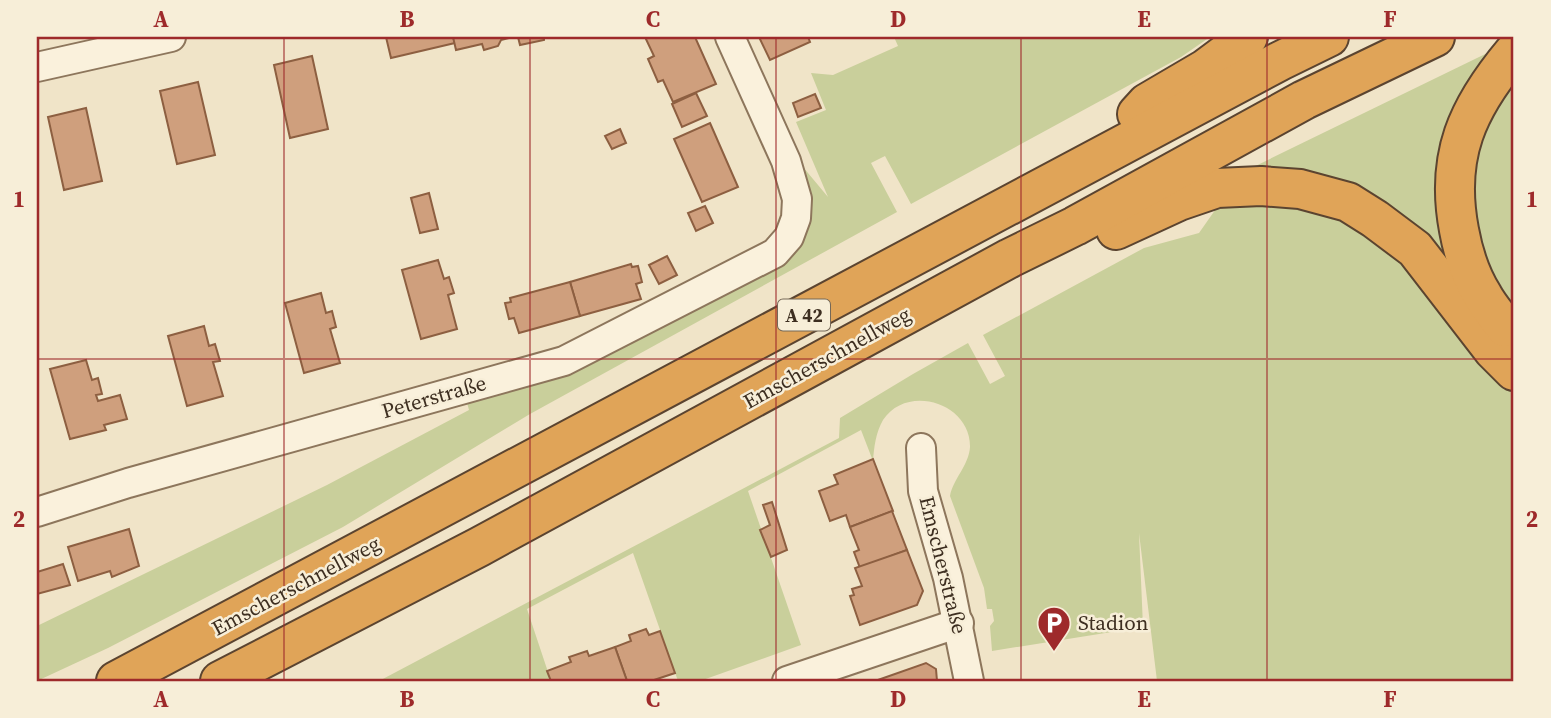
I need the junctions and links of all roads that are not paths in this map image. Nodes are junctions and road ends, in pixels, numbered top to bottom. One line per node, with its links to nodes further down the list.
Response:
1 (171, 37): 7 (street)
2 (730, 37): 13 (street, Peterstraße)
3 (1248, 37): 8 (highway)
4 (1329, 37): 8 (highway, Emscherschnellweg / A 42)
5 (1435, 37): 9 (highway, Emscherschnellweg / A 42)
6 (1514, 52): 10 (highway)
7 (37, 67)
8 (1102, 156): 15 (highway, Emscherschnellweg / A 42)
9 (1010, 258): 11 (highway); 16 (highway, Emscherschnellweg / A 42)
10 (1514, 335)
11 (1514, 371)
12 (921, 448): 14 (street, Emscherstraße)
13 (37, 512)
14 (959, 623): 17 (street); 18 (street, Emscherstraße)
15 (116, 681)
16 (220, 681)
17 (787, 681)
18 (969, 681)

